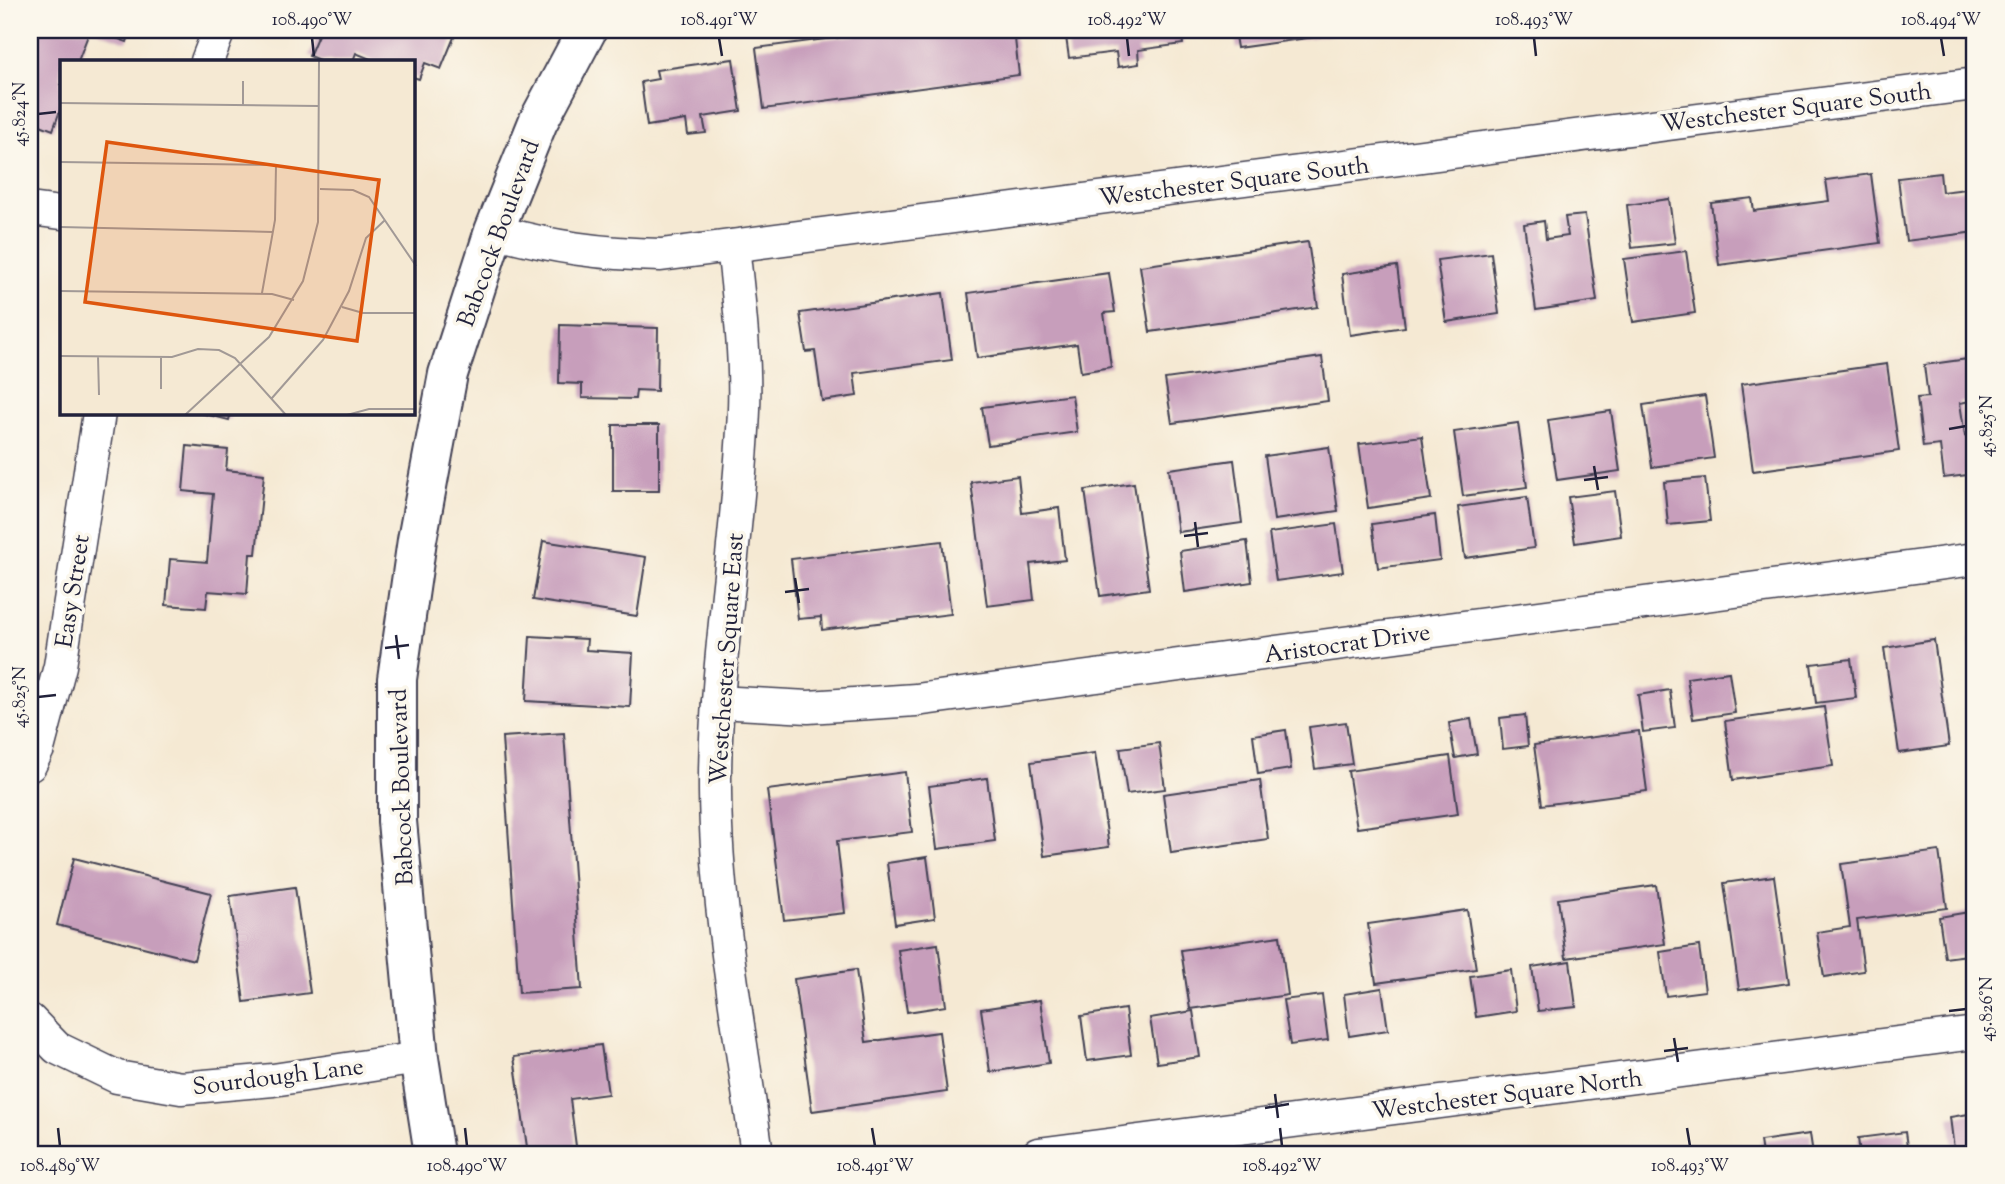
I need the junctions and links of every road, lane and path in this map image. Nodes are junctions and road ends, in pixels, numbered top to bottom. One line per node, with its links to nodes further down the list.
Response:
1 (219, 30): 3 (street)
2 (587, 30): 7 (street, Babcock Boulevard)
3 (207, 60)
4 (1975, 84): 8 (street, Westchester Square South)
5 (30, 209): 6 (street)
6 (60, 213)
7 (494, 231): 8 (street, Westchester Square South); 15 (street, Babcock Boulevard)
8 (733, 246): 11 (street, Westchester Square East)
9 (99, 415): 12 (street, Easy Street)
10 (1975, 559): 11 (street, Aristocrat Drive)
11 (718, 702): 17 (street, Westchester Square East)
12 (30, 765)
13 (30, 1020): 15 (street, Sourdough Lane)
14 (1975, 1034): 18 (street, Westchester Square North)
15 (419, 1059): 16 (street, Babcock Boulevard)
16 (434, 1154)
17 (757, 1154)
18 (1038, 1154)

